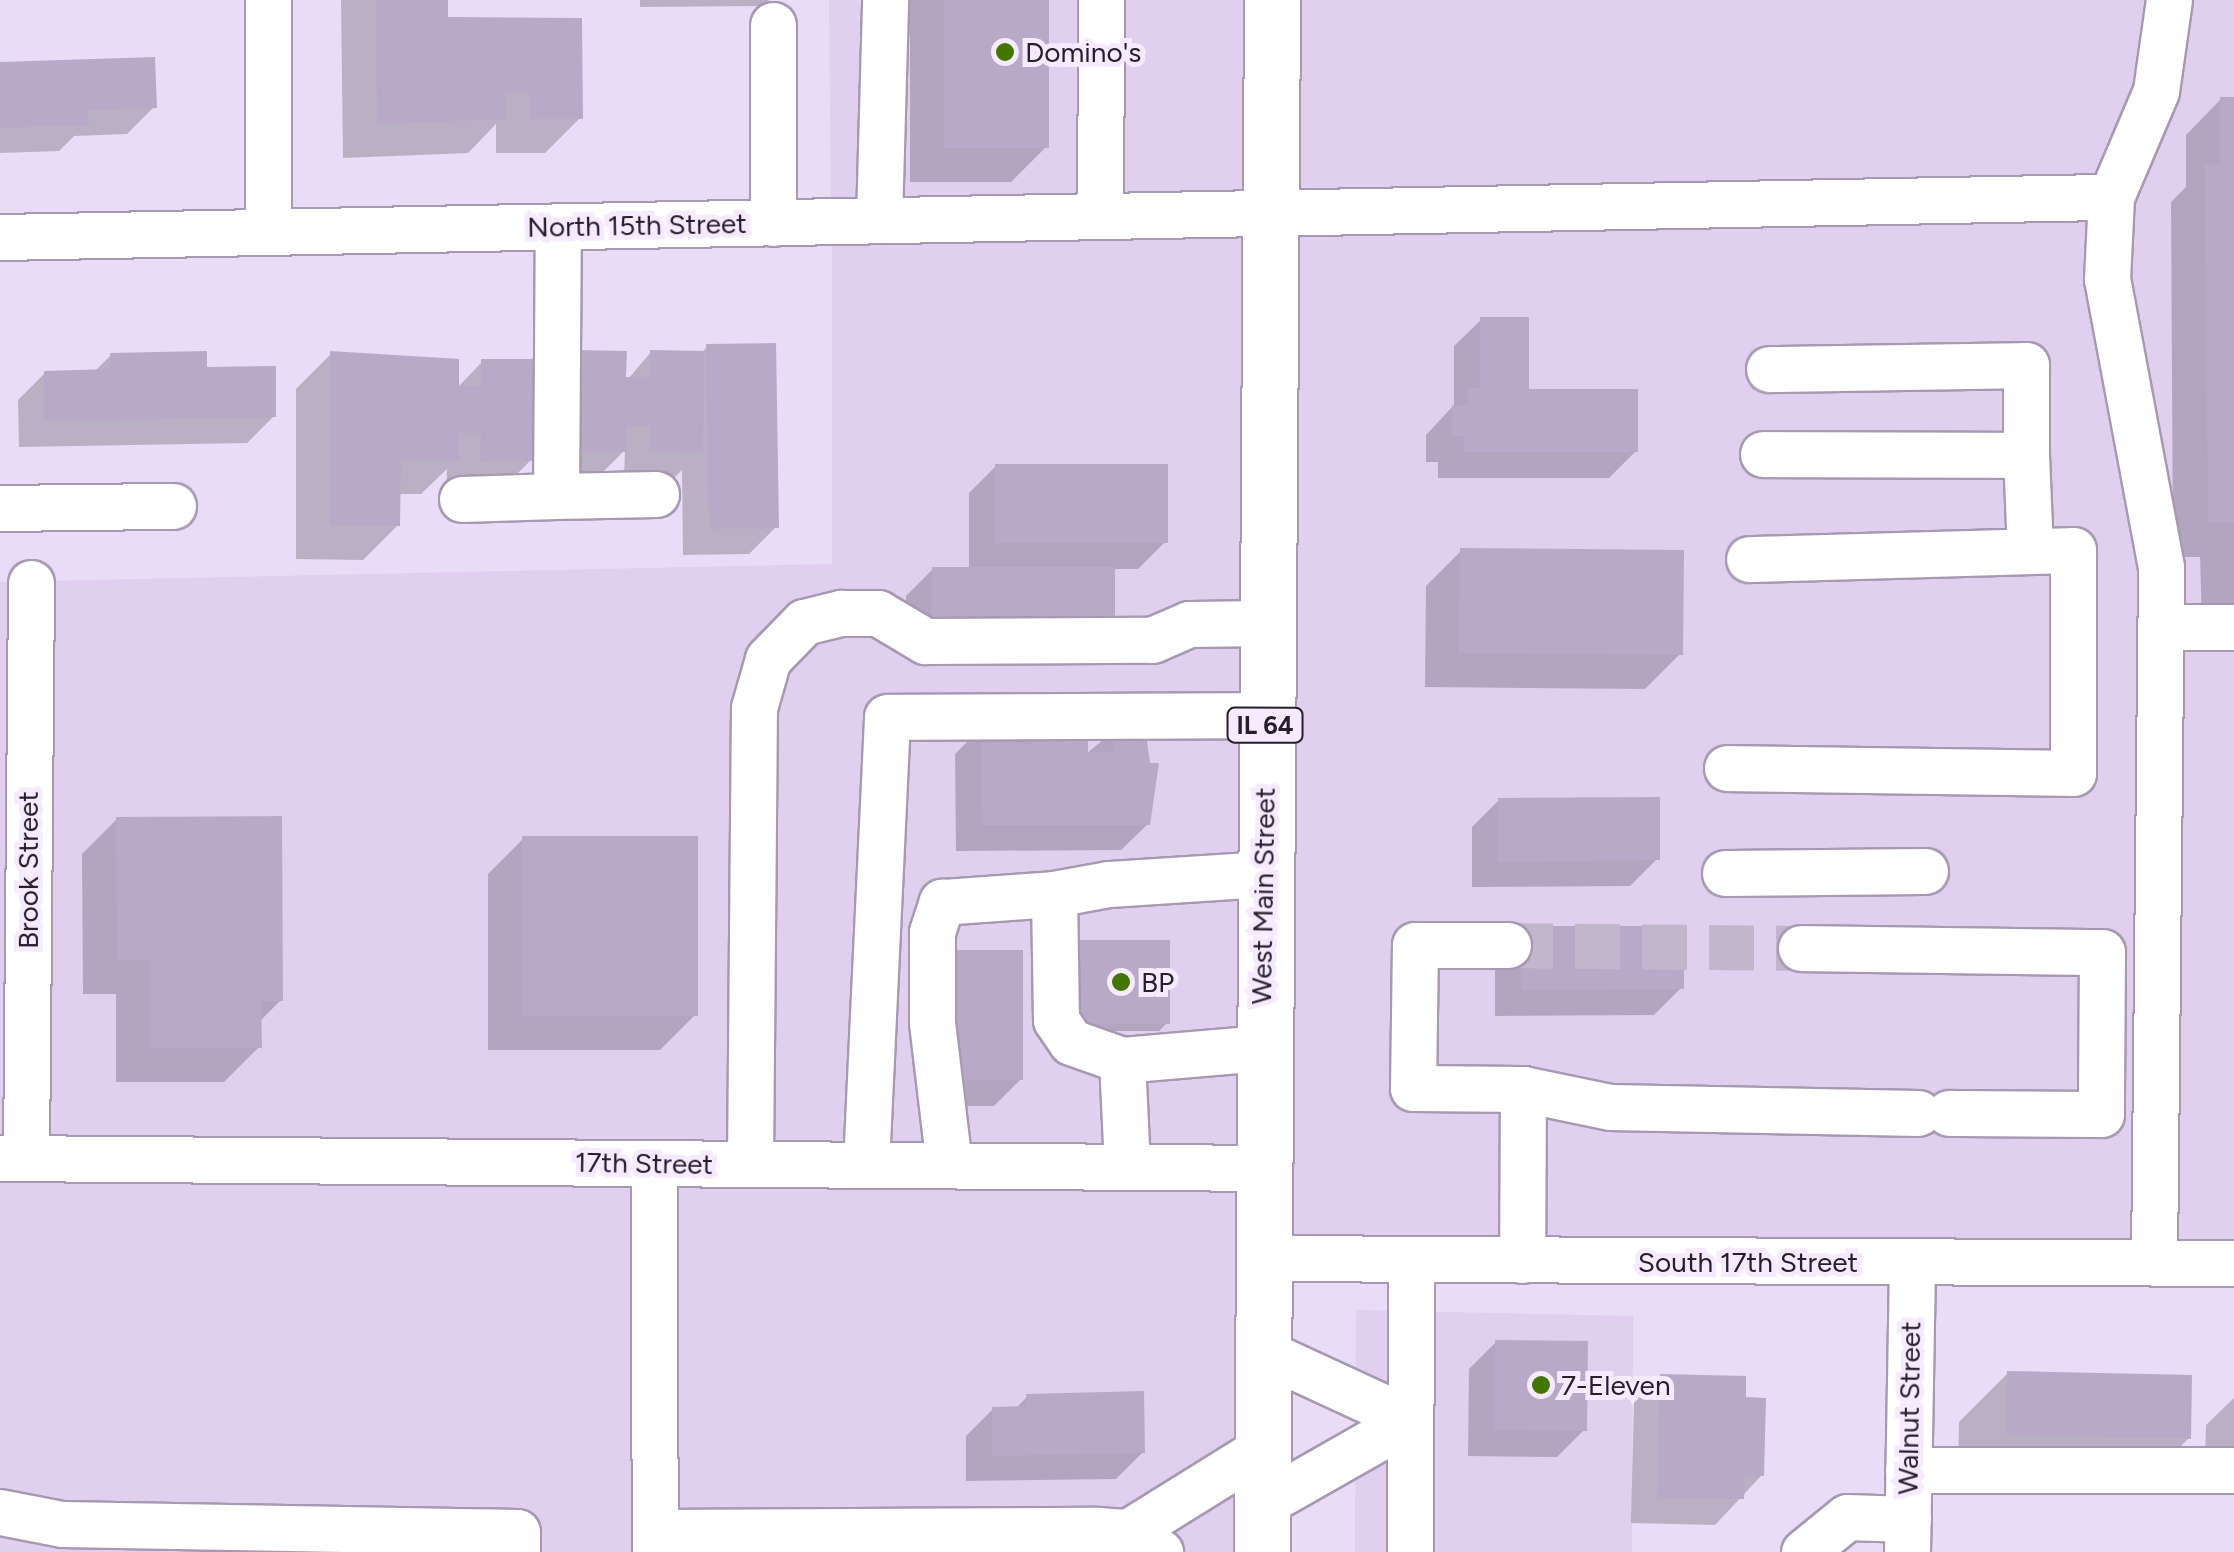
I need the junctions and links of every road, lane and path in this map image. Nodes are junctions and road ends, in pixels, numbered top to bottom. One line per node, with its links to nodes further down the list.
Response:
1 (268, 0): 13 (street)
2 (885, 0): 10 (street)
3 (1100, 0): 9 (street)
4 (1272, 0): 8 (main road, West Main Street / IL 64)
5 (2168, 0): 7 (street)
6 (774, 25): 11 (street)
7 (2111, 198): 8 (street, North 15th Street); 28 (street)
8 (1273, 213): 9 (street, North 15th Street); 26 (main road, West Main Street / IL 64)
9 (1100, 215): 10 (street, North 15th Street)
10 (879, 220): 11 (street, North 15th Street)
11 (773, 222): 12 (street, North 15th Street)
12 (558, 226): 13 (street, North 15th Street); 19 (street)
13 (268, 232): 14 (street, North 15th Street)
14 (0, 237)
15 (1768, 369): 17 (street)
16 (1763, 454): 17 (street)
17 (2026, 455): 23 (street)
18 (656, 494): 19 (street)
19 (556, 496): 20 (street)
20 (462, 499)
21 (173, 506): 22 (street)
22 (0, 508)
23 (2030, 551): 24 (street); 30 (street)
24 (1749, 559)
25 (31, 583): 40 (street, Brook Street)
26 (1267, 623): 29 (main road, West Main Street / IL 64); 42 (street)
27 (2234, 626): 28 (street)
28 (2161, 627): 50 (street)
29 (1265, 715): 33 (main road, West Main Street / IL 64); 43 (street)
30 (1727, 768)
31 (1925, 871): 32 (street)
32 (1725, 873)
33 (1263, 874): 34 (street); 37 (main road, West Main Street / IL 64)
34 (1054, 894): 38 (street); 44 (street)
35 (1508, 945): 39 (street)
36 (1801, 948): 39 (street)
37 (1262, 1048): 38 (street); 46 (main road, West Main Street / IL 64)
38 (1122, 1060): 45 (street)
39 (1524, 1089): 49 (street)
40 (13, 1158): 41 (street, 17th Street)
41 (654, 1163): 42 (street, 17th Street); 62 (street)
42 (750, 1164): 43 (street, 17th Street)
43 (866, 1164): 44 (street, 17th Street)
44 (949, 1165): 45 (street, 17th Street)
45 (1127, 1166): 46 (street, 17th Street)
46 (1262, 1168): 47 (main road, West Main Street / IL 64)
47 (1261, 1258): 48 (street, South 17th Street); 53 (main road, West Main Street / IL 64)
48 (1411, 1259): 49 (street, South 17th Street); 54 (street)
49 (1522, 1260): 52 (street, South 17th Street)
50 (2154, 1262): 51 (street, South 17th Street); 52 (street, South 17th Street)
51 (2234, 1263)
52 (1912, 1264): 56 (street, Walnut Street)
53 (1261, 1351): 54 (street); 55 (main road, West Main Street / IL 64)
54 (1410, 1420): 59 (street); 64 (street)
55 (1262, 1449): 59 (main road, West Main Street / IL 64); 61 (street)
56 (1908, 1470): 57 (street); 60 (street, Walnut Street)
57 (2234, 1470)
58 (0, 1512): 63 (street)
59 (1262, 1528)
60 (1908, 1536): 65 (street)
61 (1120, 1541): 62 (street)
62 (655, 1542)
63 (517, 1552)
64 (1410, 1552)
65 (1804, 1552)

